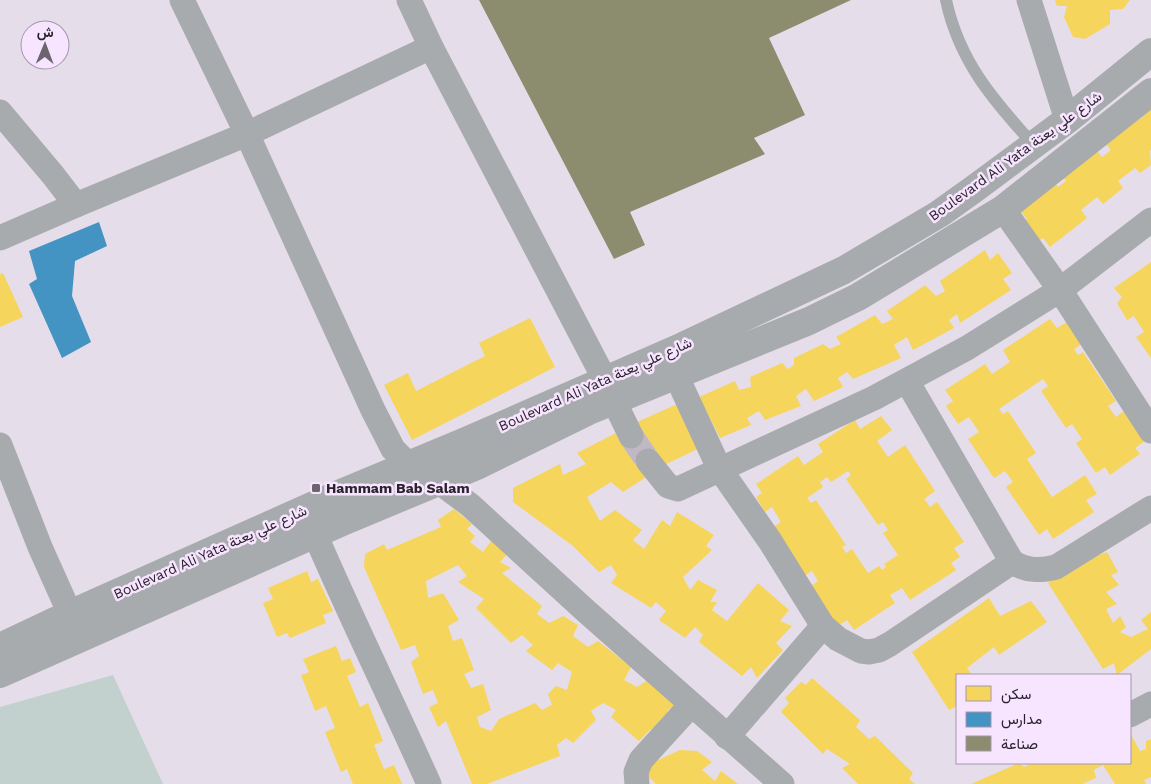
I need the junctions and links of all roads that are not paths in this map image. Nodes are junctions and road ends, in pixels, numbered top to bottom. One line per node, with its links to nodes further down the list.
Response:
1 (182, 0): 10 (street)
2 (409, 0): 5 (street)
3 (946, 0): 11 (lane)
4 (1029, 0): 9 (street)
5 (431, 47): 10 (street); 19 (street)
6 (1151, 52): 9 (street, Boulevard Ali Yata شارع علي يعتة)
7 (1151, 92): 13 (street, Boulevard Ali Yata شارع علي يعتة)
8 (0, 112): 12 (street)
9 (1067, 120): 11 (street, Boulevard Ali Yata شارع علي يعتة)
10 (247, 134): 12 (street); 24 (street)
11 (1034, 144): 19 (street, Boulevard Ali Yata شارع علي يعتة)
12 (76, 204): 15 (street)
13 (1003, 209): 16 (street); 17 (street, Boulevard Ali Yata شارع علي يعتة)
14 (1151, 220): 16 (street)
15 (0, 238)
16 (1060, 290): 18 (street); 20 (street)
17 (676, 375): 19 (street, Boulevard Ali Yata شارع علي يعتة); 25 (street)
18 (907, 382): 25 (street); 29 (street)
19 (609, 391): 21 (street); 24 (street, Boulevard Ali Yata شارع علي يعتة); 26 (street, Boulevard Ali Yata شارع علي يعتة)
20 (1151, 431)
21 (631, 436)
22 (3, 459): 30 (street)
23 (648, 461): 25 (street)
24 (409, 465): 26 (street); 30 (street, Boulevard Ali Yata شارع علي يعتة)
25 (719, 468): 31 (street)
26 (439, 482): 28 (street, Boulevard Ali Yata شارع علي يعتة); 35 (street)
27 (1151, 508): 29 (street)
28 (315, 534): 33 (street, Boulevard Ali Yata شارع علي يعتة); 38 (street)
29 (1012, 562): 31 (street)
30 (70, 614): 32 (street, Boulevard Ali Yata شارع علي يعتة)
31 (823, 626): 37 (street)
32 (0, 647)
33 (0, 674)
34 (1151, 704): 36 (street)
35 (692, 705): 37 (street); 39 (street)
36 (1131, 714)
37 (728, 737): 40 (street)
38 (430, 784)
39 (637, 784)
40 (782, 784)

